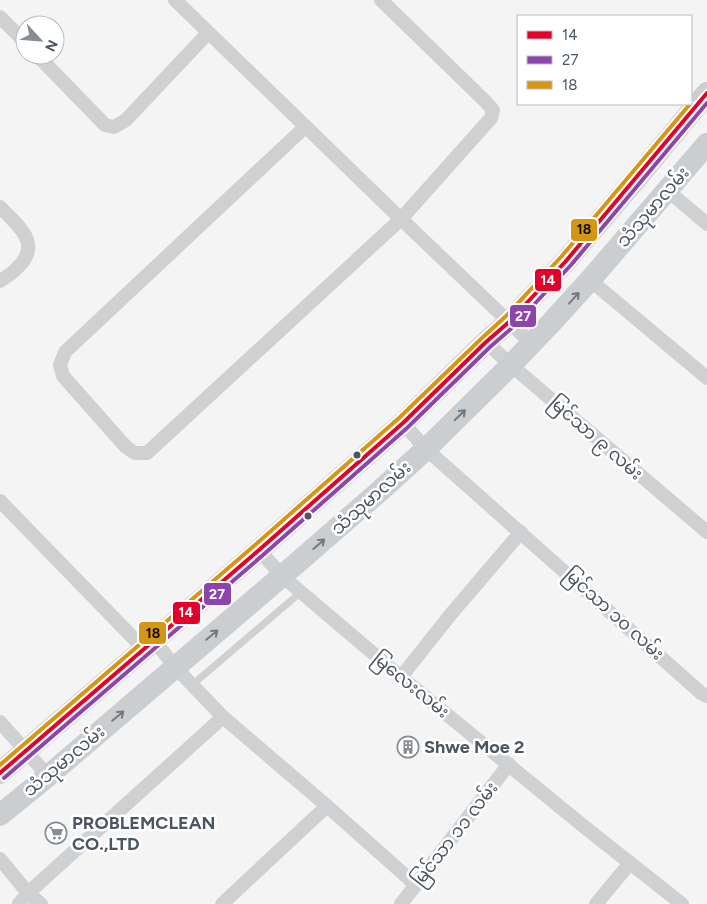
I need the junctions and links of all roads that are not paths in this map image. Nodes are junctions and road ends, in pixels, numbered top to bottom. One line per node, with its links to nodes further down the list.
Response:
1 (174, 0): 5 (street)
2 (381, 0): 12 (street)
3 (0, 17): 4 (street)
4 (15, 32)
5 (208, 34): 6 (street); 8 (street)
6 (47, 65)
7 (707, 93): 16 (main road, သံသုမာလမ်း)
8 (306, 127): 12 (street); 12 (street)
9 (707, 144): 10 (main road, သံသုမာလမ်း)
10 (668, 191): 13 (street); 14 (main road, သံသုမာလမ်း)
11 (0, 207): 15 (street)
12 (401, 219): 16 (street)
13 (707, 224)
14 (590, 280): 18 (main road, သံသုမာလမ်း, one-way to 14); 20 (street)
15 (0, 281)
16 (508, 322): 17 (main road, သံသုမာလမ်း); 18 (street)
17 (486, 342): 19 (street, မြင်သာ ၉ လမ်း); 21 (main road, သံသုမာလမ်း)
18 (531, 343): 19 (main road, သံသုမာလမ်း)
19 (511, 365): 22 (main road, သံသုမာလမ်း, one-way to 19); 25 (street, မြင်သာ ၉ လမ်း)
20 (707, 378)
21 (403, 423): 22 (street, မြင်သာ ၁၀ လမ်း); 26 (main road, သံသုမာလမ်း)
22 (426, 449): 24 (street, မြင်သာ ၁၀ လမ်း); 27 (main road, သံသုမာလမ်း, one-way to 22)
23 (0, 501): 29 (street)
24 (521, 532): 31 (street); 33 (street, မြင်သာ ၁၀ လမ်း)
25 (707, 532)
26 (259, 550): 27 (street, မြလေးလမ်း); 29 (main road, သံသုမာလမ်း)
27 (282, 576): 28 (street, မြလေးလမ်း); 30 (main road, သံသုမာလမ်း, one-way to 27)
28 (301, 592): 31 (street, မြလေးလမ်း); 32 (lane)
29 (149, 645): 30 (street); 37 (main road, သံသုမာလမ်း)
30 (175, 667): 32 (street); 40 (main road, သံသုမာလမ်း, one-way to 30)
31 (401, 677): 38 (street, မြလေးလမ်း)
32 (192, 685): 34 (street)
33 (707, 696)
34 (222, 717): 41 (street); 46 (street)
35 (0, 722): 37 (street)
36 (0, 733): 37 (lane)
37 (20, 744): 39 (main road, သံသုမာလမ်း); 40 (street)
38 (509, 764): 44 (street, မြလေးလမ်း); 45 (street, မြင်သာ ၁၁ လမ်း)
39 (0, 773)
40 (48, 776): 42 (main road, သံသုမာလမ်း)
41 (327, 806): 45 (street); 49 (street)
42 (0, 815)
43 (0, 859): 46 (street)
44 (630, 863): 51 (street); 52 (street, မြလေးလမ်း)
45 (416, 885): 50 (street, မြင်သာ ၁၁ လမ်း)
46 (28, 893): 47 (street); 48 (street)
47 (19, 904)
48 (41, 904)
49 (222, 904)
50 (401, 904)
51 (596, 904)
52 (682, 904)

